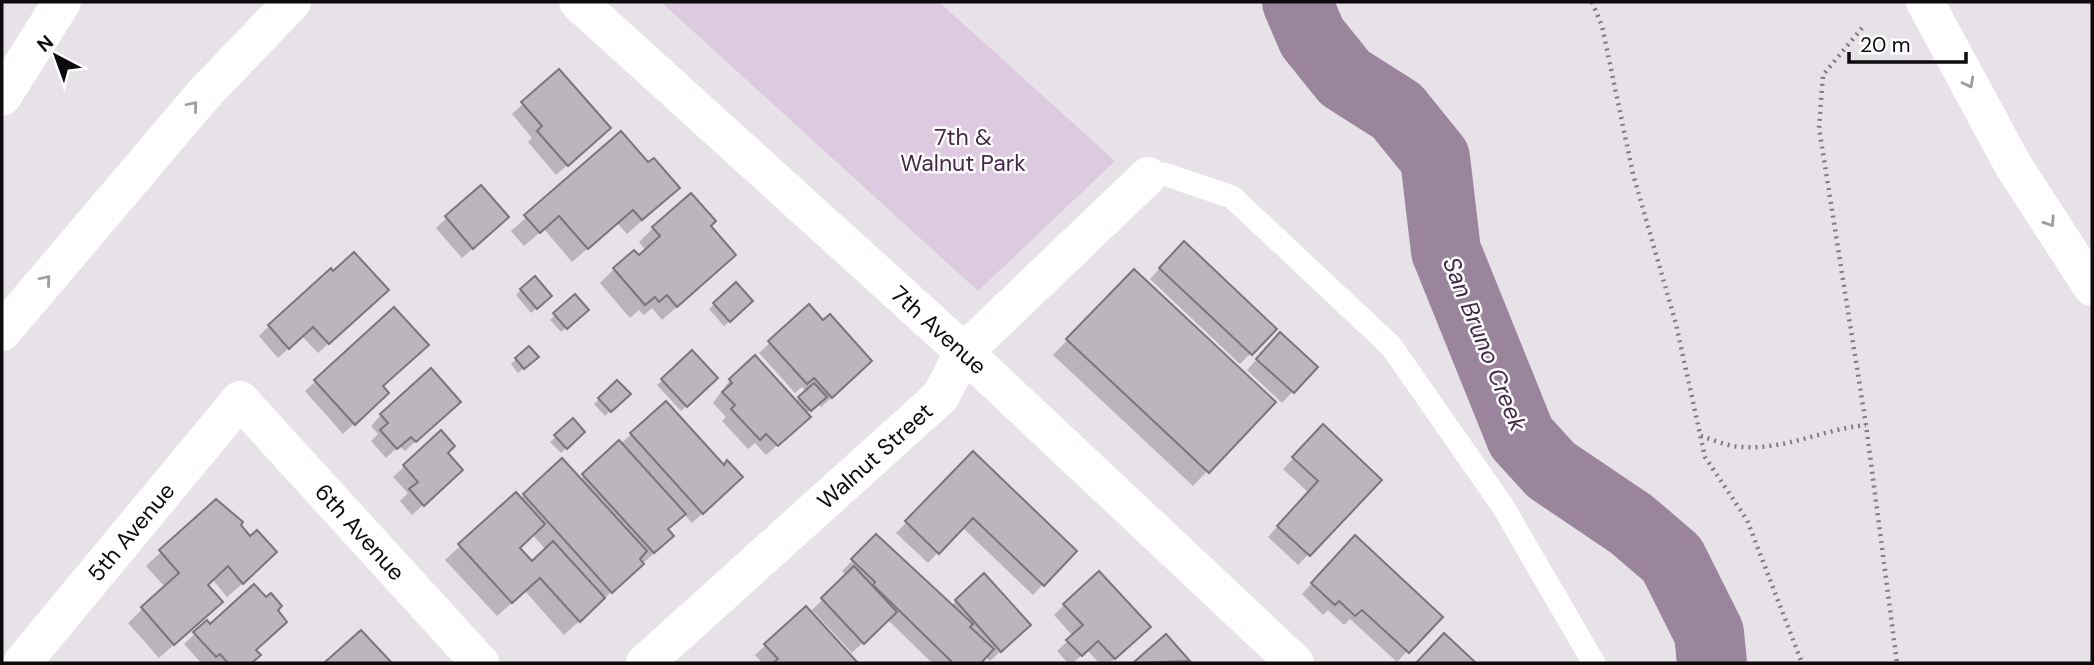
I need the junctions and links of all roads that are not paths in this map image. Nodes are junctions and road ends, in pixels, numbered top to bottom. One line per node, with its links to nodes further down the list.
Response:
1 (62, 2): 5 (main road)
2 (292, 2): 8 (main road, one-way to 2)
3 (578, 2): 9 (main road, 7th Avenue)
4 (1925, 2): 7 (main road, one-way to 7)
5 (2, 97)
6 (1148, 176): 9 (main road, Walnut Street); 15 (lane)
7 (2092, 287)
8 (2, 332)
9 (964, 352): 13 (main road, Walnut Street); 14 (main road, 7th Avenue)
10 (240, 400): 11 (main road, 5th Avenue); 12 (main road, 6th Avenue)
11 (22, 663)
12 (480, 663)
13 (645, 663)
14 (1295, 663)
15 (1594, 663)

